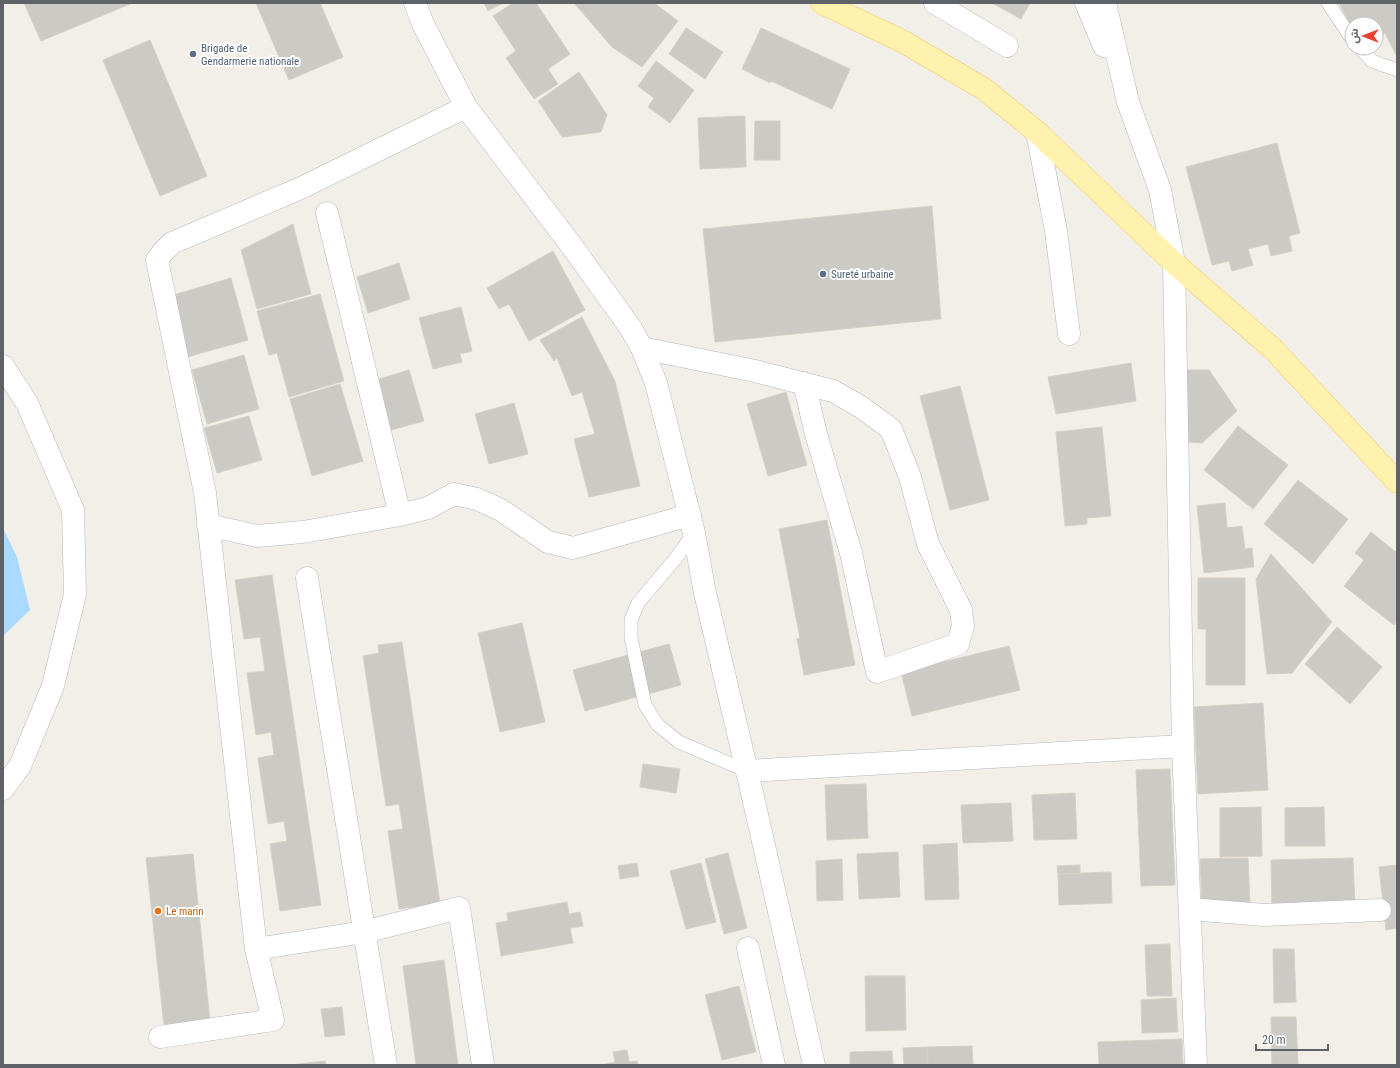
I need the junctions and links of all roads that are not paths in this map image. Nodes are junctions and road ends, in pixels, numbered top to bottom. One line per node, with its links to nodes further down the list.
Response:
1 (415, 3): 12 (street)
2 (822, 3): 13 (main road)
3 (935, 3): 8 (street)
4 (1086, 3): 11 (street)
5 (1105, 3): 11 (street)
6 (1328, 3): 7 (lane)
7 (1344, 27)
8 (1006, 46)
9 (1367, 56): 10 (lane)
10 (1397, 70)
11 (1128, 102): 15 (street)
12 (466, 107): 17 (street); 23 (street)
13 (1037, 132): 15 (main road); 16 (street)
14 (327, 213): 21 (street)
15 (1174, 263): 20 (main road); 25 (street)
16 (1069, 334)
17 (642, 348): 19 (street); 22 (street)
18 (3, 366): 27 (street)
19 (804, 383): 19 (street)
20 (1397, 482)
21 (400, 515): 22 (street); 23 (street)
22 (692, 524): 26 (street); 26 (lane)
23 (208, 525): 32 (street)
24 (307, 578): 30 (street)
25 (1183, 746): 26 (street); 28 (street)
26 (747, 771): 37 (street)
27 (3, 789)
28 (1190, 909): 29 (street); 38 (street)
29 (1380, 910)
30 (364, 932): 32 (street); 34 (street); 35 (street)
31 (748, 948): 36 (street)
32 (256, 949): 33 (street)
33 (160, 1037)
34 (386, 1065)
35 (483, 1065)
36 (774, 1065)
37 (814, 1065)
38 (1196, 1065)

